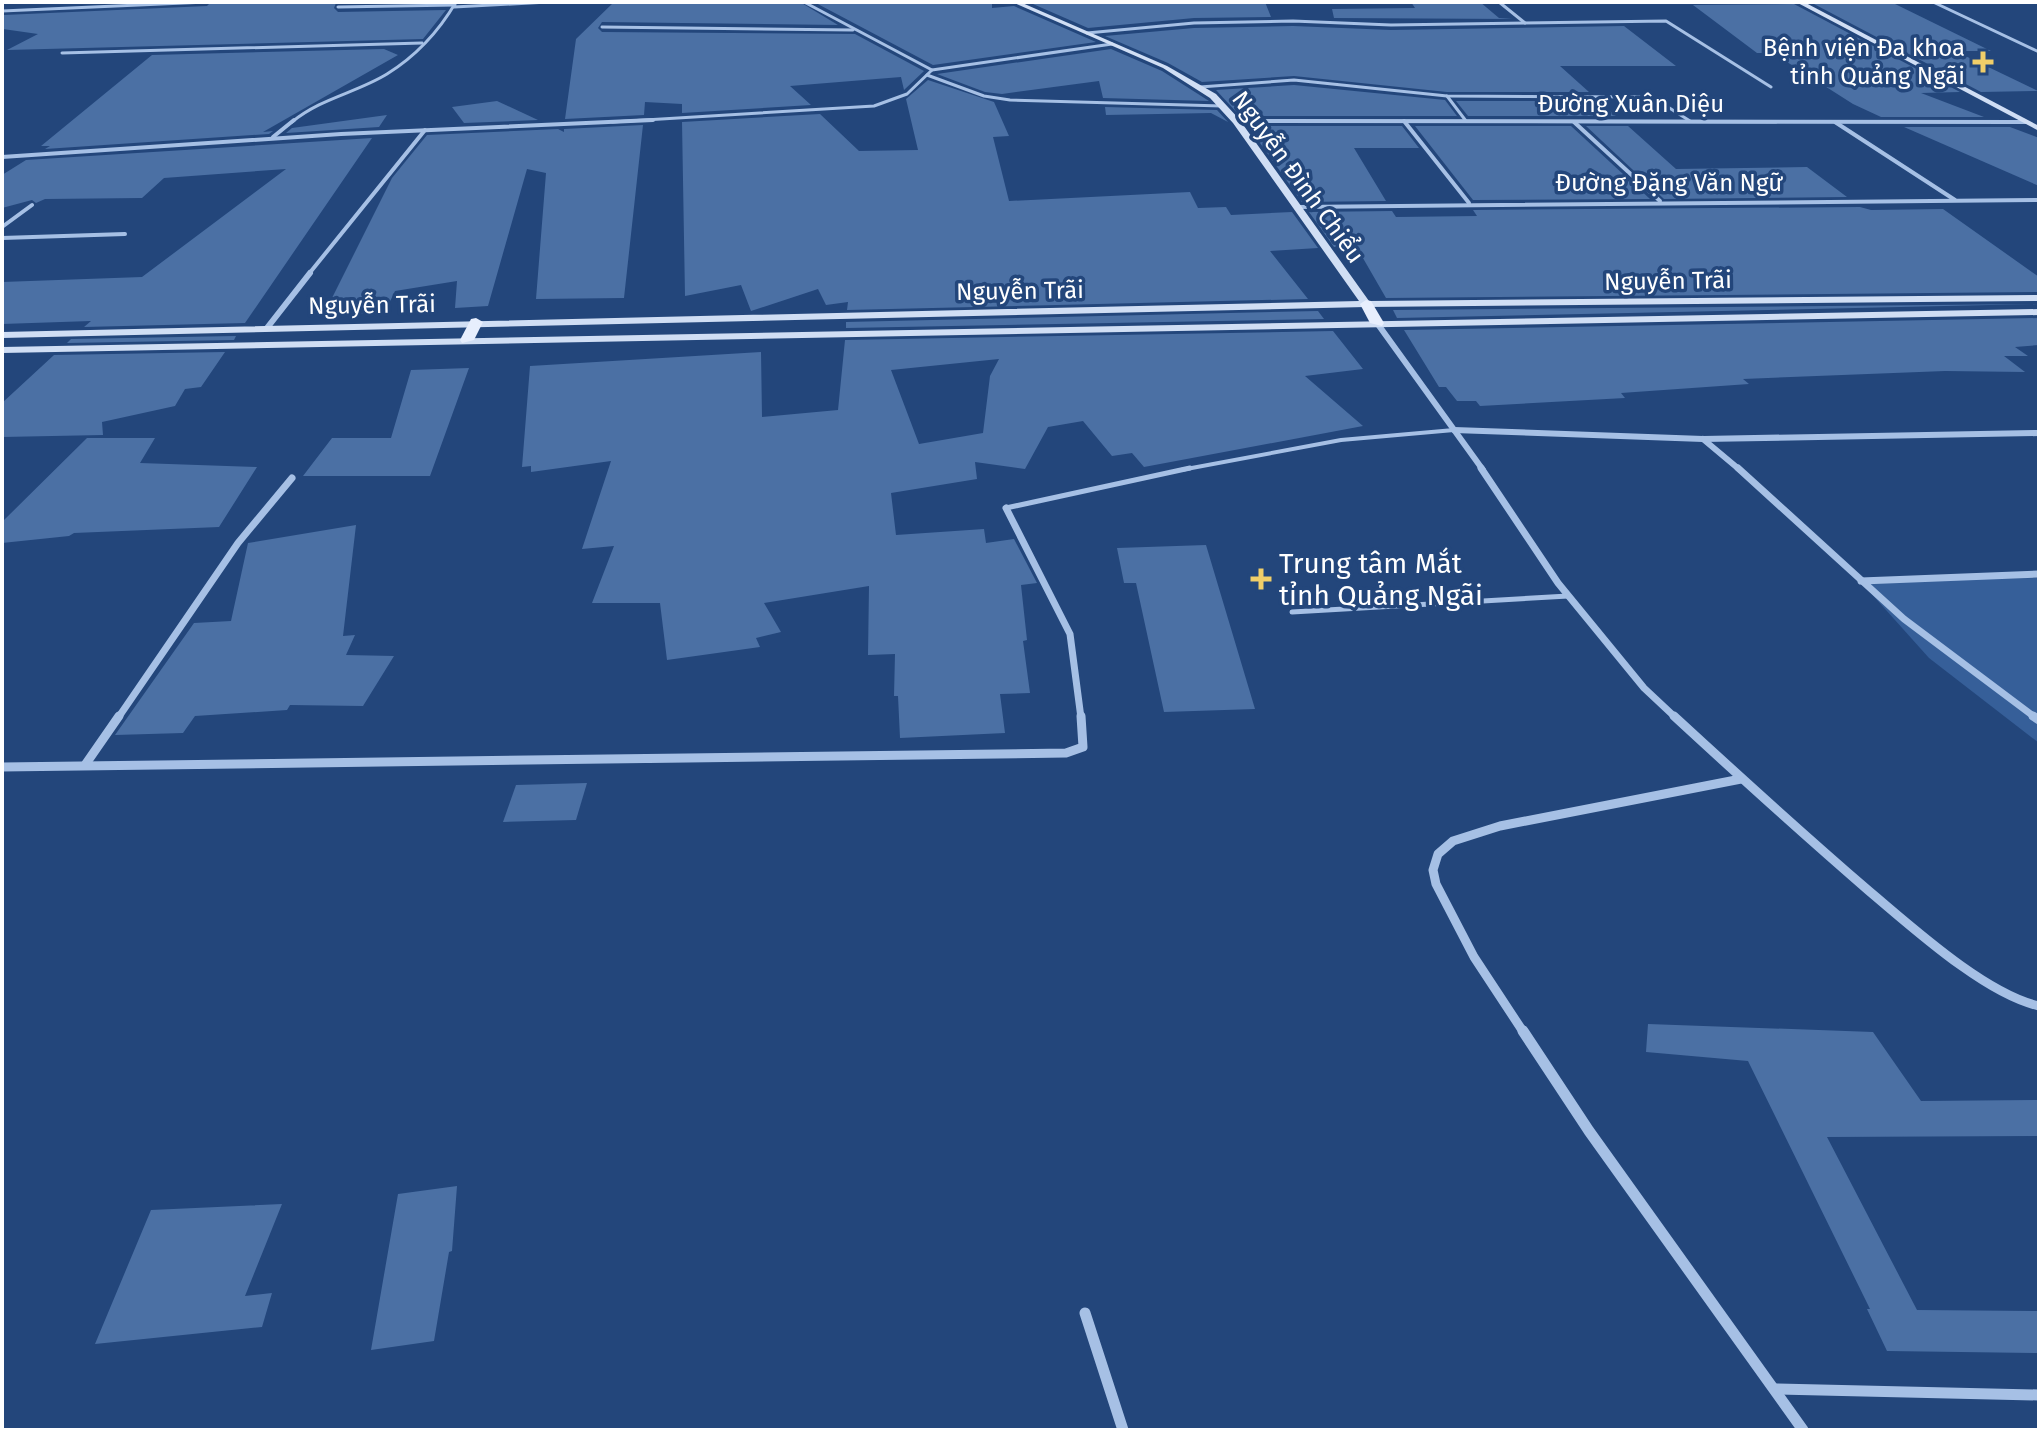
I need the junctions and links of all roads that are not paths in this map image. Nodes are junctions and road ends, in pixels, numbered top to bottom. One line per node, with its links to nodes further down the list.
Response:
1 (207, 2): 10 (street)
2 (548, 2): 8 (street)
3 (804, 2): 13 (street)
4 (1015, 2): 14 (main road, Nguyễn Đình Chiểu)
5 (1499, 2): 11 (street)
6 (1799, 2): 31 (main road)
7 (1933, 2): 17 (lane)
8 (455, 5): 9 (street); 15 (street)
9 (338, 7)
10 (2, 11)
11 (1526, 24): 14 (street); 22 (street)
12 (602, 27): 13 (street)
13 (858, 30): 19 (street)
14 (1087, 33): 16 (main road, Nguyễn Đình Chiểu)
15 (422, 43): 18 (street); 34 (street)
16 (1112, 44): 19 (street); 21 (main road, Nguyễn Đình Chiểu)
17 (2039, 52)
18 (62, 53)
19 (932, 70): 20 (street)
20 (927, 75): 24 (street); 33 (street)
21 (1200, 87): 23 (street); 24 (main road, Nguyễn Đình Chiểu)
22 (1771, 87)
23 (1447, 96): 27 (street); 29 (street)
24 (1222, 106): 25 (main road, Nguyễn Đình Chiểu)
25 (1236, 121): 26 (street, Đường Xuân Diệu); 41 (main road, Nguyễn Đình Chiểu)
26 (1404, 121): 27 (street, Đường Xuân Diệu); 39 (street)
27 (1466, 121): 28 (street, Đường Xuân Diệu)
28 (1574, 122): 29 (street, Đường Xuân Diệu); 38 (street)
29 (1691, 122): 30 (street, Đường Xuân Diệu)
30 (1835, 122): 31 (street, Đường Xuân Diệu); 36 (street)
31 (2026, 122): 32 (main road)
32 (2039, 129)
33 (425, 130): 34 (street); 50 (street)
34 (273, 138): 35 (street)
35 (2, 157)
36 (1955, 200): 37 (street, Đường Đặng Văn Ngữ); 38 (street, Đường Đặng Văn Ngữ)
37 (2039, 200)
38 (1660, 201): 39 (street, Đường Đặng Văn Ngữ)
39 (1469, 203): 41 (street, Đường Đặng Văn Ngữ)
40 (32, 205): 42 (street)
41 (1298, 207): 46 (main road, Nguyễn Đình Chiểu)
42 (2, 227)
43 (125, 234): 44 (street)
44 (2, 238)
45 (2039, 298): 46 (main road, Nguyễn Trãi)
46 (1366, 304): 48 (main road, Nguyễn Trãi); 49 (main road)
47 (2039, 312): 49 (main road, Nguyễn Trãi)
48 (476, 322): 50 (main road, Nguyễn Trãi); 52 (main road)
49 (1377, 323): 52 (main road, Nguyễn Trãi); 54 (street)
50 (267, 328): 51 (main road, Nguyễn Trãi)
51 (2, 335)
52 (467, 340): 53 (main road, Nguyễn Trãi)
53 (2, 350)
54 (1454, 430): 56 (street); 58 (lane); 61 (street)
55 (2039, 433): 56 (street)
56 (1703, 439): 60 (street)
57 (292, 478): 64 (street)
58 (1006, 508): 64 (street)
59 (2039, 574): 60 (street)
60 (1860, 581): 63 (street)
61 (1568, 596): 62 (lane); 66 (street)
62 (1292, 612)
63 (2039, 720)
64 (85, 765): 65 (street)
65 (2, 767)
66 (1741, 779): 67 (street); 69 (street)
67 (2039, 1006)
68 (1085, 1313): 71 (street)
69 (1775, 1389): 70 (street); 72 (street)
70 (2039, 1395)
71 (1123, 1430)
72 (1803, 1430)

